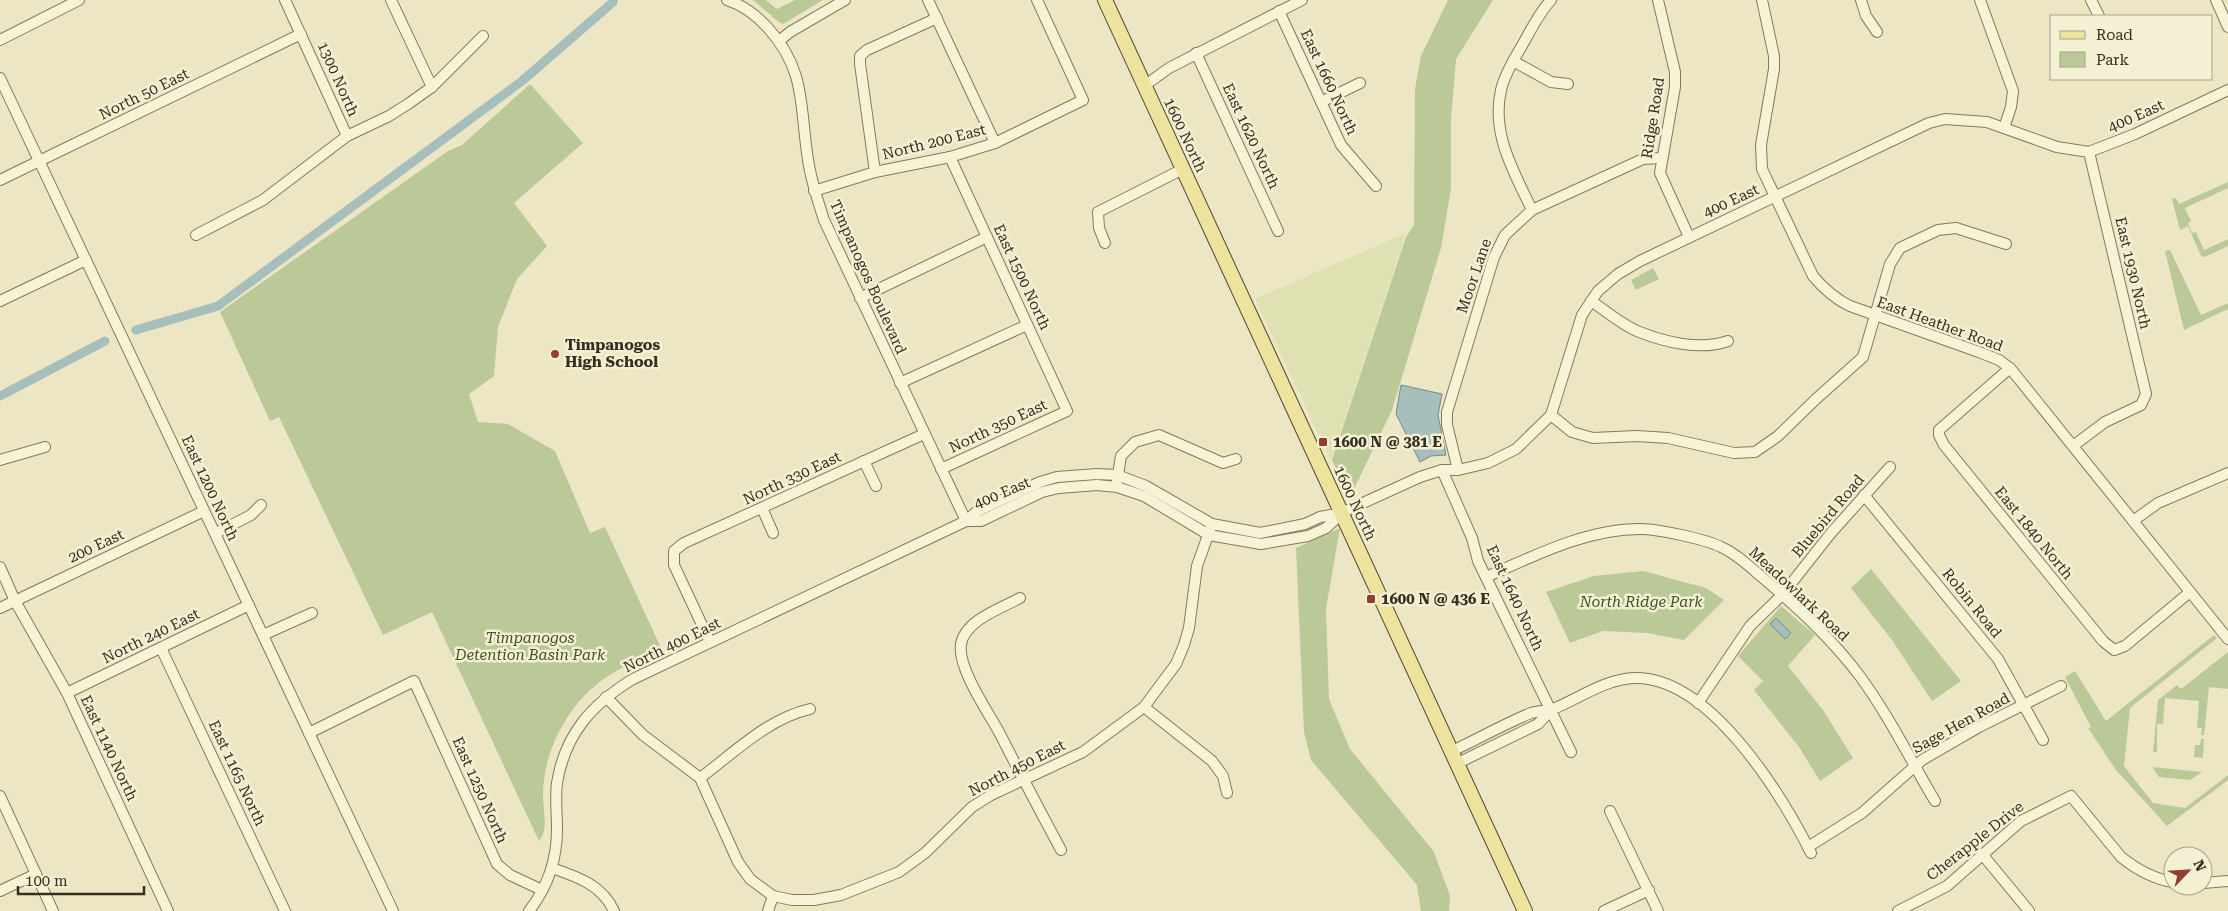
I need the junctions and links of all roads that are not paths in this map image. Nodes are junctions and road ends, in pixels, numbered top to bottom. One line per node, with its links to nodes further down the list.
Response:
1 (79, 0): 24 (street)
2 (285, 0): 22 (street, 1300 North)
3 (392, 0): 32 (street)
4 (727, 0): 25 (street, Timpanogos Boulevard)
5 (845, 0): 25 (street)
6 (928, 0): 19 (street)
7 (1037, 0): 37 (street, North 200 East)
8 (1105, 0): 31 (main road, 1600 North)
9 (1302, 0): 17 (street)
10 (1551, 0): 27 (street)
11 (1658, 0): 40 (street, Ridge Road)
12 (1762, 0): 47 (street, East Heather Road)
13 (1861, 0): 21 (street)
14 (1980, 0): 35 (street)
15 (2091, 0): 18 (street)
16 (2216, 0): 20 (street)
17 (1279, 11): 26 (street); 34 (street, East 1660 North)
18 (2098, 15)
19 (937, 18): 37 (street); 43 (street)
20 (2228, 27)
21 (1877, 32)
22 (301, 34): 36 (street, 1300 North); 41 (street, North 50 East)
23 (483, 36): 32 (street)
24 (0, 40)
25 (780, 41): 46 (street, Timpanogos Boulevard)
26 (1196, 53): 31 (street); 49 (street, East 1620 North)
27 (1513, 61): 30 (street); 48 (street)
28 (0, 78): 41 (street, East 1200 North)
29 (1360, 83): 34 (street)
30 (1568, 84)
31 (1144, 86): 42 (main road, 1600 North)
32 (432, 87): 36 (street)
33 (2228, 90): 38 (street, 400 East)
34 (1322, 102): 45 (street, East 1660 North)
35 (2004, 128): 38 (street, 400 East); 47 (street, 400 East)
36 (347, 136): 50 (street)
37 (995, 143): 39 (street, North 200 East)
38 (2089, 152): 67 (street, East 1930 North)
39 (950, 157): 43 (street, North 200 East); 51 (street, East 1500 North)
40 (1661, 158): 48 (street, Moor Lane); 52 (street, Ridge Road)
41 (39, 161): 44 (street, North 50 East); 55 (street, East 1200 North)
42 (1182, 169): 53 (street); 84 (main road, 1600 North)
43 (875, 172): 46 (street, North 200 East)
44 (0, 180)
45 (1376, 186)
46 (814, 191): 56 (street, Timpanogos Boulevard)
47 (1774, 197): 52 (street, 400 East); 59 (street, East Heather Road)
48 (1532, 210): 75 (street, Moor Lane)
49 (1278, 231)
50 (196, 235)
51 (987, 237): 56 (street); 60 (street, East 1500 North)
52 (1689, 237): 58 (street, 400 East)
53 (1105, 242)
54 (2006, 244): 59 (street)
55 (86, 260): 57 (street); 83 (street, East 1200 North)
56 (860, 298): 63 (street, Timpanogos Boulevard)
57 (0, 301)
58 (1591, 301): 61 (street); 65 (street, 400 East)
59 (1876, 316): 62 (street, East Heather Road); 65 (street)
60 (1027, 324): 63 (street); 64 (street, East 1500 North)
61 (1728, 342)
62 (2010, 368): 67 (street, East Heather Road); 93 (street, East 1840 North)
63 (900, 383): 66 (street, Timpanogos Boulevard)
64 (1067, 411): 73 (street, North 350 East)
65 (1551, 414): 75 (street, 400 East)
66 (924, 434): 71 (street, North 330 East); 73 (street, Timpanogos Boulevard)
67 (2073, 446): 86 (street, East Heather Road)
68 (45, 447): 70 (street)
69 (1236, 459): 77 (street)
70 (0, 460)
71 (864, 461): 78 (street); 82 (street, North 330 East)
72 (1890, 467): 80 (street, Bluebird Road)
73 (941, 469): 85 (street, Timpanogos Boulevard)
74 (1442, 470): 75 (street, 400 East); 84 (street, 400 East); 92 (street, East 1640 North)
75 (1458, 470)
76 (2228, 473): 86 (street)
77 (1117, 475): 79 (street); 85 (street, 400 East); 87 (street, 400 East)
78 (876, 486)
79 (1117, 487): 85 (street, 400 East); 90 (street, 400 East)
80 (1864, 495): 94 (street, Bluebird Road); 108 (street, Robin Road)
81 (261, 504): 88 (street)
82 (762, 508): 89 (street); 102 (street, North 330 East)
83 (204, 511): 88 (street, East 1200 North); 96 (street, 200 East)
84 (1341, 513): 87 (street, 400 East); 90 (street, 400 East); 115 (main road, 1600 North)
85 (966, 521): 102 (street, North 400 East)
86 (2134, 522): 93 (street, East Heather Road)
87 (1212, 524): 90 (street, North 450 East)
88 (216, 533): 97 (street, East 1200 North)
89 (773, 533)
90 (1209, 535): 109 (street, North 450 East)
91 (0, 567): 96 (street, East 1140 North)
92 (1486, 577): 94 (street, Meadowlark Road); 111 (street, East 1640 North)
93 (2190, 592): 101 (street, East Heather Road)
94 (1782, 594): 107 (street, Bluebird Road); 116 (street, Meadowlark Road)
95 (1020, 598): 118 (street)
96 (15, 601): 98 (street, 200 East); 105 (street, East 1140 North)
97 (249, 605): 100 (street, East 1200 North); 103 (street, North 240 East)
98 (0, 608)
99 (312, 613): 100 (street)
100 (263, 635): 112 (street, East 1200 North)
101 (2228, 639)
102 (710, 642): 106 (street, North 400 East)
103 (161, 648): 105 (street, North 240 East); 136 (street, East 1165 North)
104 (2062, 686): 108 (street, Sage Hen Road)
105 (67, 693): 135 (street, East 1140 North)
106 (606, 697): 117 (street); 125 (street, North 400 East)
107 (1698, 703): 111 (street); 116 (street, Sage Hen Road)
108 (2025, 705): 113 (street, Robin Road); 116 (street, Sage Hen Road)
109 (1144, 708): 118 (street, North 450 East); 119 (street)
110 (810, 709): 117 (street)
111 (1551, 710): 114 (street, East 1640 North); 115 (street)
112 (309, 732): 130 (street, East 1250 North); 137 (street, East 1200 North)
113 (2043, 740)
114 (1571, 752)
115 (1455, 757): 141 (main road, 1600 North)
116 (1914, 766): 121 (street, Meadowlark Road)
117 (700, 778): 133 (street, North 450 East)
118 (1023, 780): 123 (street); 133 (street, North 450 East)
119 (1226, 793)
120 (0, 796): 126 (street)
121 (1935, 801)
122 (1610, 811): 131 (street)
123 (1061, 850)
124 (1982, 854): 127 (street, Cherapple Drive); 144 (street, Cherapple Drive); 145 (street)
125 (552, 868): 130 (street, North 400 East); 139 (street)
126 (36, 874): 132 (street); 134 (street)
127 (2163, 879)
128 (2228, 881): 129 (street)
129 (2213, 882)
130 (542, 890): 138 (street, North 400 East)
131 (1648, 890): 142 (street); 143 (street)
132 (0, 891)
133 (773, 896): 140 (street)
134 (53, 911)
135 (168, 911)
136 (285, 911)
137 (393, 911)
138 (529, 911)
139 (614, 911)
140 (768, 911)
141 (1525, 911)
142 (1604, 911)
143 (1658, 911)
144 (1899, 911)
145 (2029, 911)

